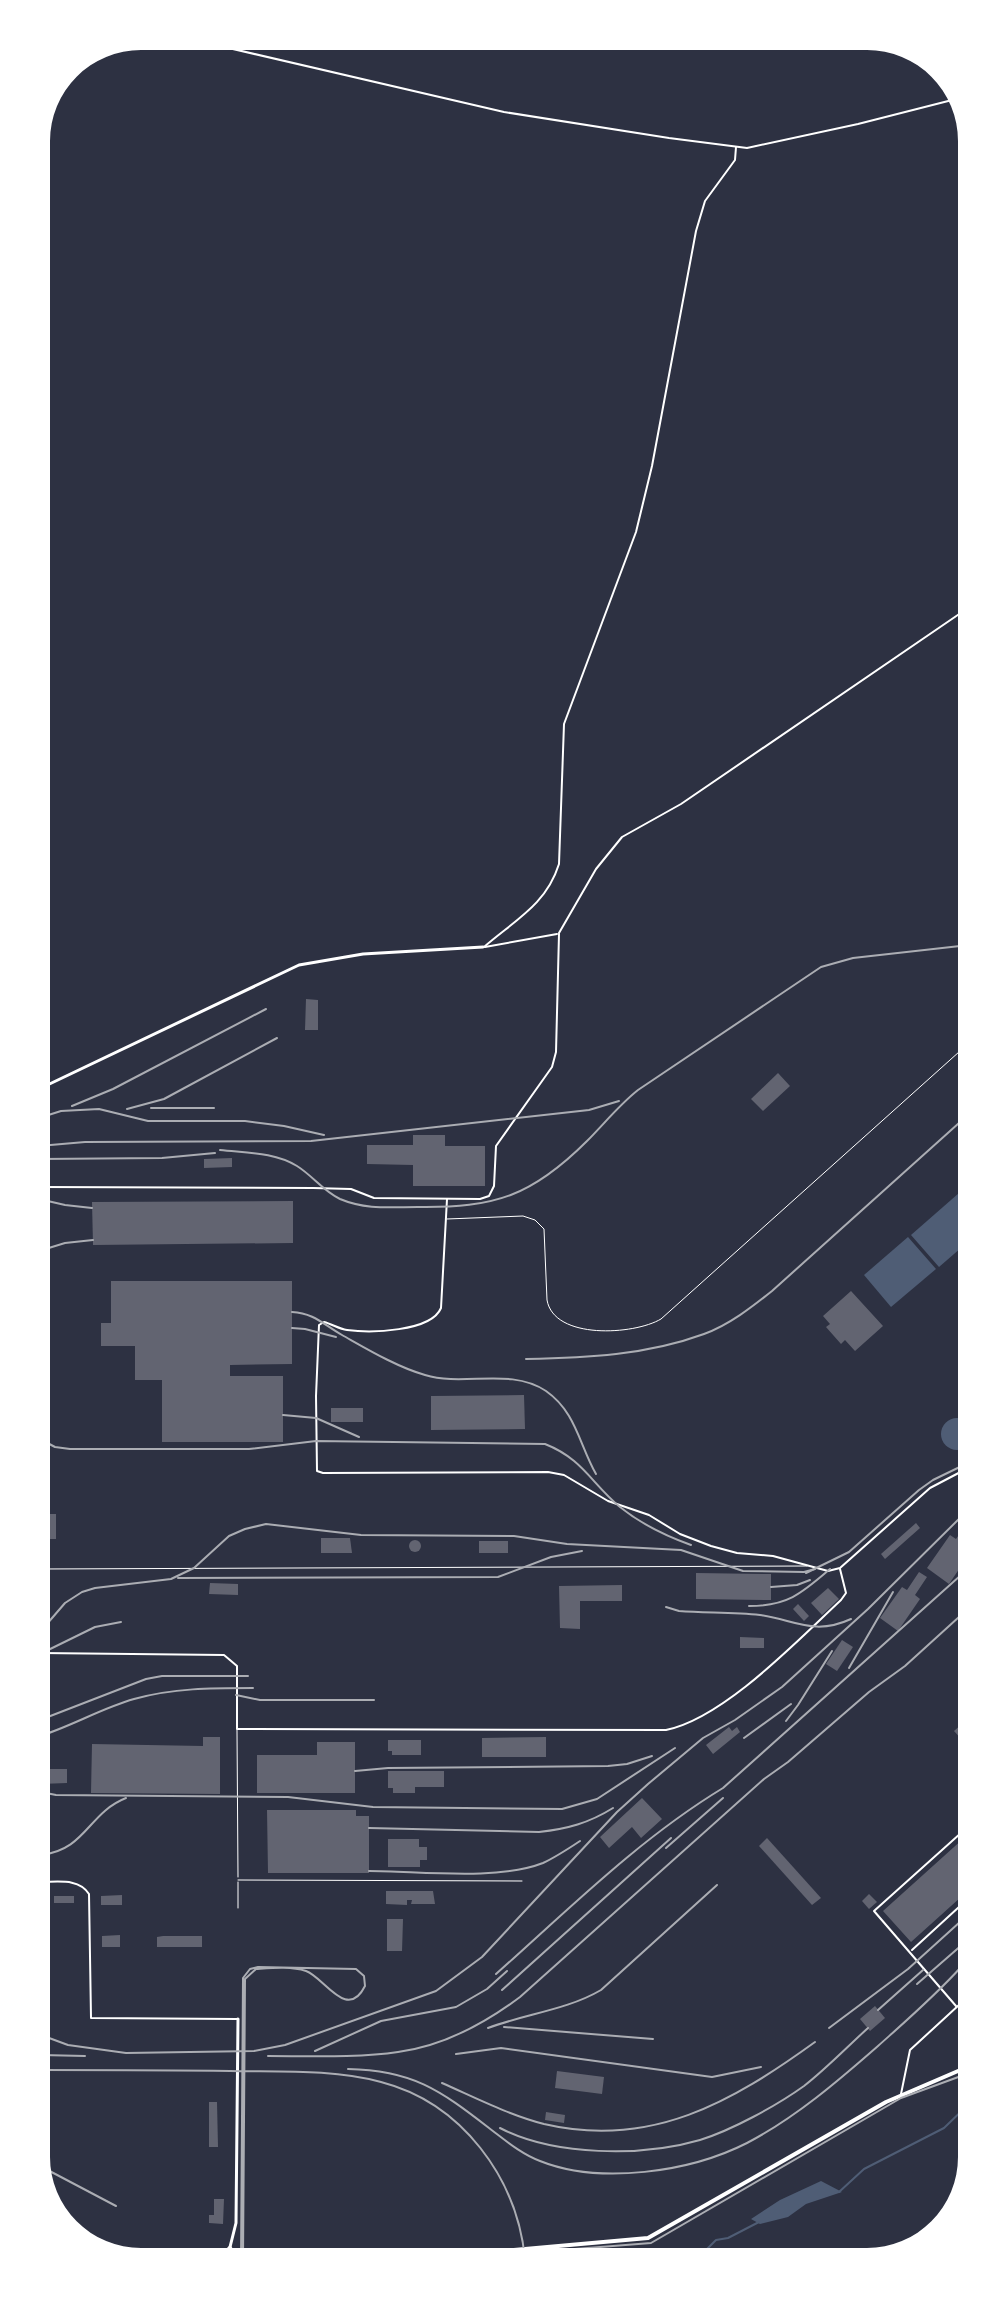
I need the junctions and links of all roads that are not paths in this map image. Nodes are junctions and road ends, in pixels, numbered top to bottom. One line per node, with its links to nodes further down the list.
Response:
1 (237, 50): 3 (street)
2 (948, 101): 3 (street)
3 (736, 147): 6 (street)
4 (958, 615): 5 (street)
5 (559, 934): 6 (street); 10 (street)
6 (483, 947): 8 (street)
7 (958, 1053): 11 (lane)
8 (50, 1084)
9 (50, 1187): 10 (street)
10 (447, 1199): 11 (street)
11 (446, 1219): 13 (street)
12 (958, 1473): 14 (street)
13 (807, 1566): 14 (street); 15 (lane)
14 (840, 1568): 17 (street)
15 (50, 1569)
16 (50, 1653): 17 (street)
17 (237, 1729): 19 (lane)
18 (958, 1836): 24 (street)
19 (238, 1880): 20 (lane); 22 (lane)
20 (522, 1881)
21 (50, 1882): 26 (street)
22 (238, 1908)
23 (958, 1908): 24 (street)
24 (911, 1951): 25 (street)
25 (956, 2006): 28 (street)
26 (238, 2019): 29 (street)
27 (958, 2071): 28 (main road)
28 (901, 2094): 30 (main road)
29 (230, 2247)
30 (535, 2248)

